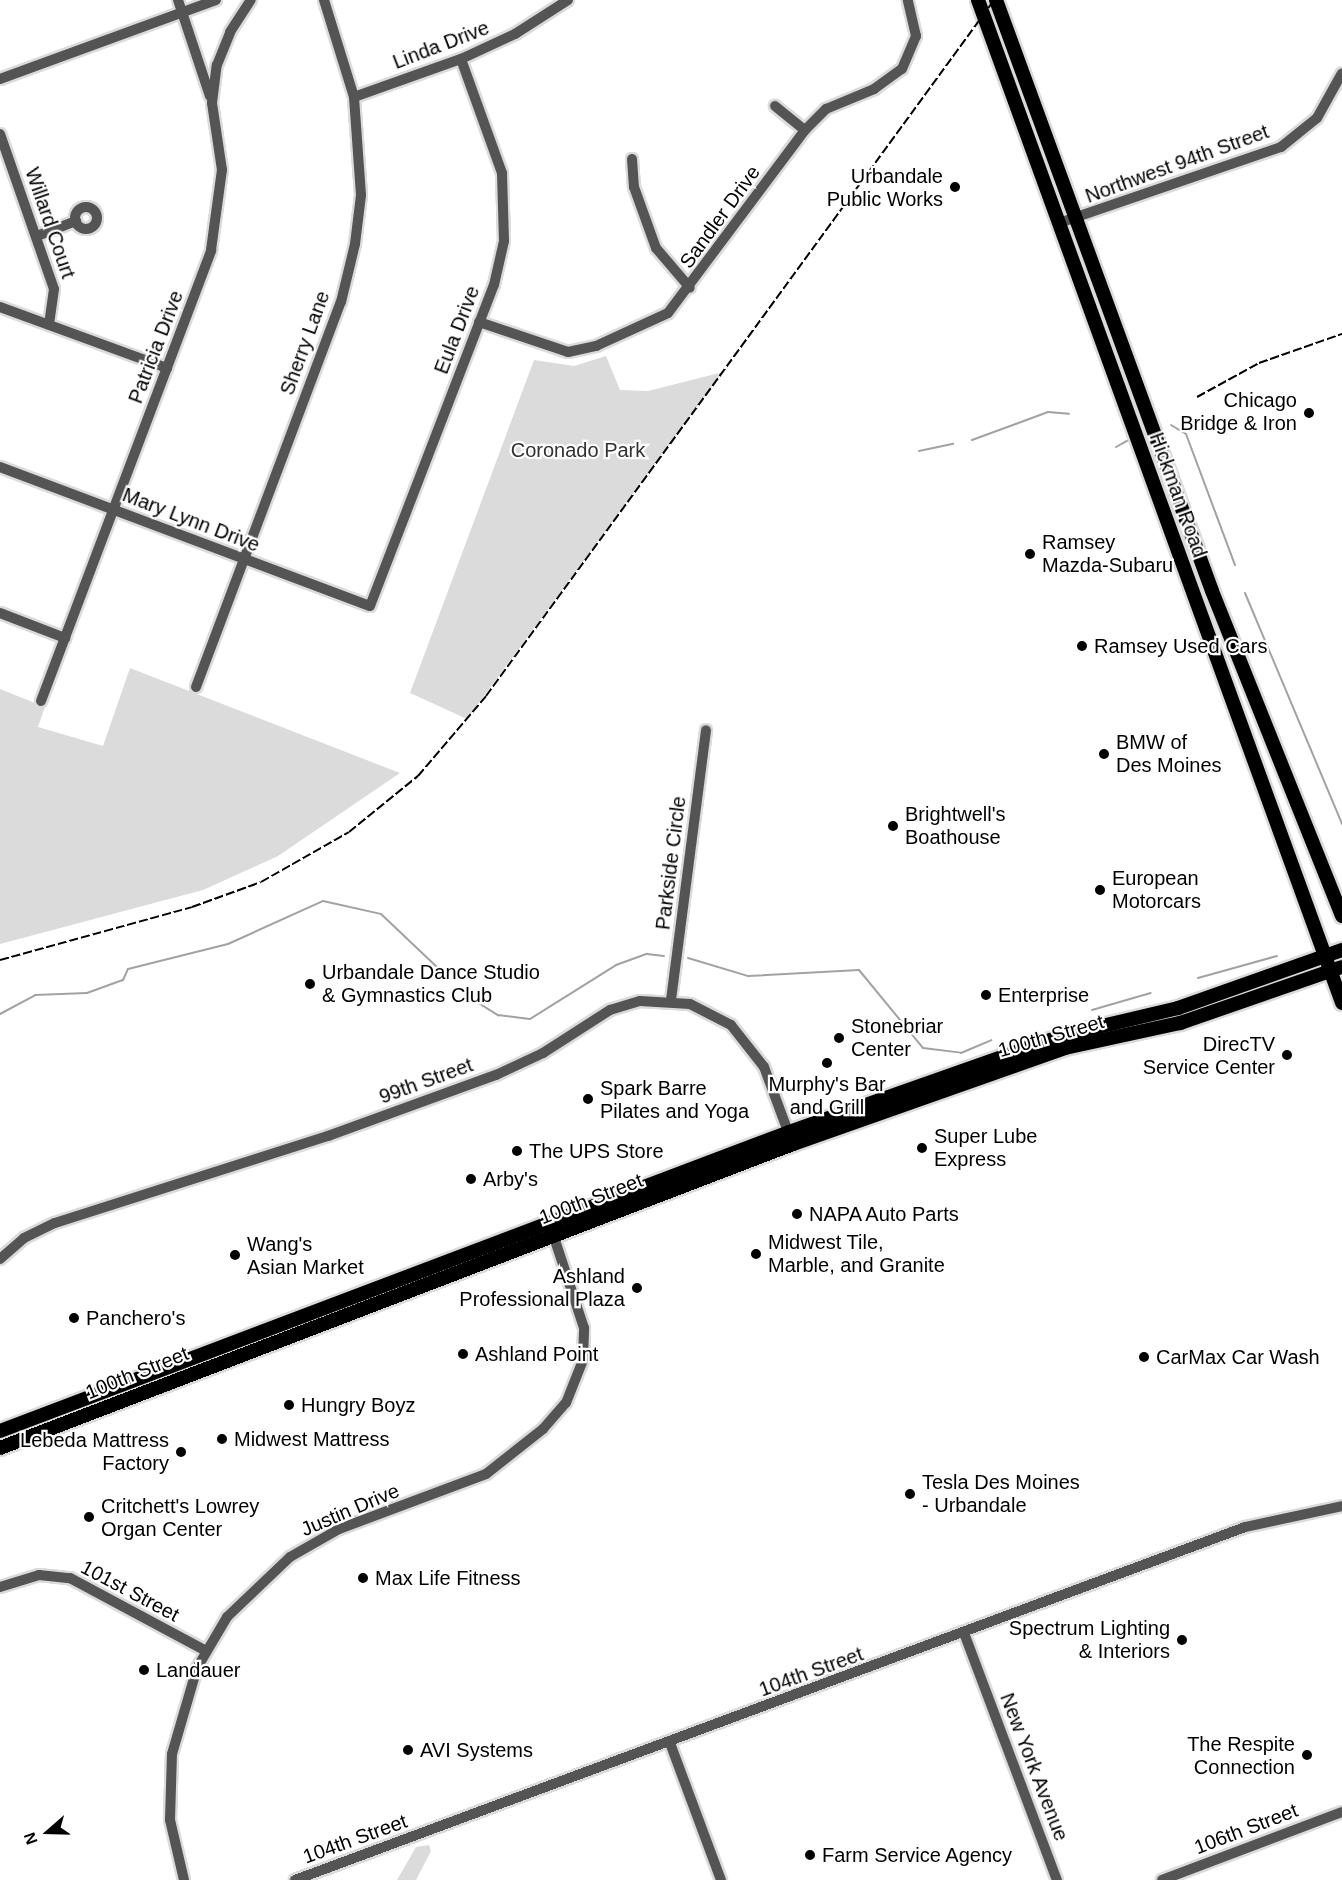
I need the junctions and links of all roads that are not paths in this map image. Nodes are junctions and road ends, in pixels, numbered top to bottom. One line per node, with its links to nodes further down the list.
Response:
1 (178, 0): 9 (street)
2 (216, 0): 9 (street)
3 (251, 0): 14 (street, Patricia Drive)
4 (324, 0): 13 (street, Sherry Lane)
5 (568, 0): 10 (street, Linda Drive)
6 (908, 0): 16 (street, Sandler Drive)
7 (978, 0): 21 (main road, Hickman Road)
8 (996, 0): 19 (main road, Hickman Road)
9 (182, 12): 12 (street); 14 (street)
10 (461, 59): 13 (street, Linda Drive); 25 (street, Eula Drive)
11 (1342, 73): 19 (street, Northwest 94th Street)
12 (0, 79)
13 (354, 97): 30 (street, Sherry Lane)
14 (212, 103): 27 (street, Patricia Drive)
15 (775, 106): 16 (street)
16 (805, 130): 23 (street, Sandler Drive)
17 (0, 134): 22 (street, Willard Court)
18 (632, 159): 23 (street)
19 (1076, 219): 21 (street, Northwest 94th Street); 37 (main road, Hickman Road)
20 (76, 222): 22 (street)
21 (1059, 223): 39 (main road, Hickman Road)
22 (37, 236): 26 (street, Willard Court)
23 (690, 288): 25 (street, Sandler Drive)
24 (0, 307): 26 (street)
25 (479, 322): 31 (street, Eula Drive)
26 (49, 325): 27 (street)
27 (168, 368): 29 (street, Patricia Drive)
28 (0, 467): 29 (street, Mary Lynn Drive)
29 (114, 510): 30 (street, Mary Lynn Drive); 33 (street, Patricia Drive)
30 (244, 559): 31 (street, Mary Lynn Drive); 34 (street, Sherry Lane)
31 (370, 606)
32 (0, 613): 33 (street)
33 (65, 638): 35 (street, Patricia Drive)
34 (196, 687)
35 (41, 701)
36 (706, 730): 41 (street, Parkside Circle)
37 (1342, 916)
38 (1342, 951): 39 (main road, 100th Street)
39 (1325, 957): 40 (main road, Hickman Road); 43 (main road, 100th Street)
40 (1336, 969): 42 (main road, Hickman Road); 43 (main road, 100th Street)
41 (671, 1000): 43 (street, 99th Street); 45 (street, 99th Street)
42 (1342, 1003)
43 (791, 1138): 44 (main road, 100th Street)
44 (551, 1228): 46 (main road, 100th Street); 47 (main road, 100th Street); 51 (street, Justin Drive)
45 (0, 1259)
46 (0, 1430): 47 (street)
47 (3, 1447)
48 (1342, 1506): 50 (street, 104th Street)
49 (0, 1587): 51 (street, 101st Street)
50 (964, 1633): 52 (street, 104th Street); 57 (street, New York Avenue)
51 (206, 1651): 54 (street, Justin Drive)
52 (670, 1743): 55 (street, 104th Street); 56 (street)
53 (1342, 1812): 58 (street, 106th Street)
54 (184, 1880)
55 (295, 1880)
56 (721, 1880)
57 (1057, 1880)
58 (1162, 1880)

